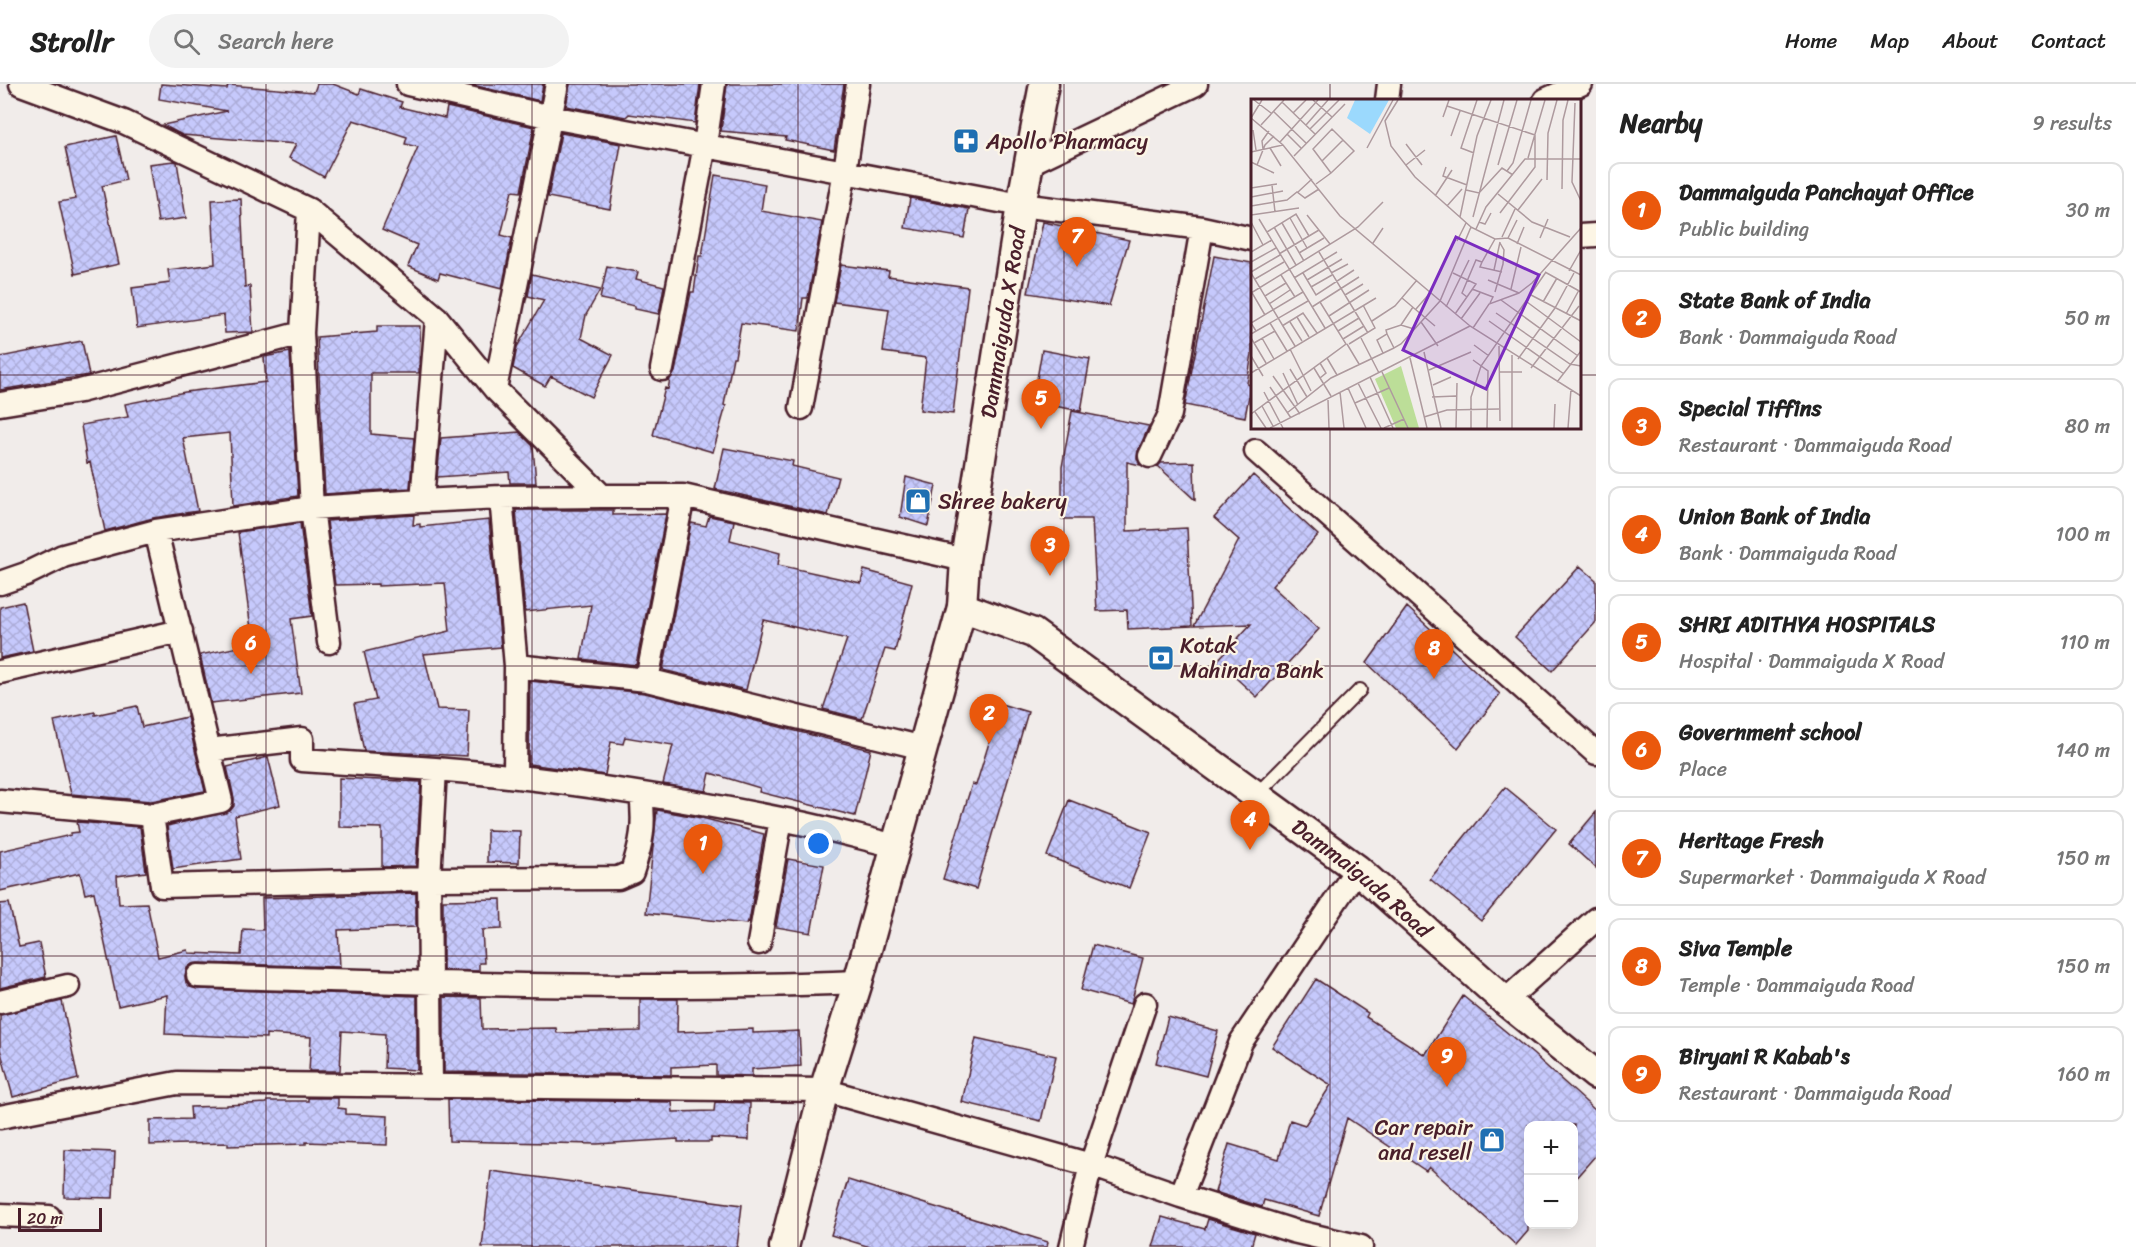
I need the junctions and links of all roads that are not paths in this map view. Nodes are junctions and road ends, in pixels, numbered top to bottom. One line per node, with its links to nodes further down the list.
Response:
1 (21, 84): 17 (street)
2 (408, 84): 12 (street)
3 (557, 84): 12 (street)
4 (714, 84): 13 (street)
5 (858, 84): 15 (street)
6 (1044, 84): 14 (street, Dammaiguda X Road)
7 (1196, 84): 14 (street)
8 (1389, 84): 10 (street)
9 (1581, 84): 11 (street)
10 (1387, 99)
11 (1547, 99)
12 (551, 117): 13 (street); 25 (street)
13 (705, 145): 15 (street); 24 (street)
14 (1030, 163): 16 (street, Dammaiguda X Road)
15 (845, 171): 16 (street); 27 (street)
16 (1022, 205): 18 (street); 36 (street, Dammaiguda X Road)
17 (309, 210): 22 (street); 23 (street)
18 (1202, 228): 21 (street); 29 (street)
19 (1596, 234): 20 (street)
20 (1581, 236)
21 (1251, 239)
22 (437, 318): 25 (street); 33 (street)
23 (302, 333): 26 (street); 34 (street)
24 (662, 369)
25 (495, 388): 30 (street)
26 (0, 404)
27 (801, 408)
28 (1256, 451): 47 (street)
29 (1150, 456)
30 (602, 496): 31 (street); 32 (street)
31 (683, 496): 36 (street); 43 (street)
32 (501, 497): 33 (street); 41 (street)
33 (422, 501): 34 (street)
34 (312, 508): 35 (street); 40 (street)
35 (156, 531): 37 (street); 39 (street)
36 (965, 560): 38 (street, Dammaiguda X Road)
37 (0, 583)
38 (962, 607): 45 (street, Dammaiguda X Road); 51 (street, Dammaiguda Road)
39 (181, 631): 42 (street); 46 (street)
40 (329, 642)
41 (516, 666): 43 (street); 49 (street)
42 (0, 672)
43 (647, 680): 45 (street)
44 (1360, 690): 51 (lane)
45 (923, 748): 55 (street, Dammaiguda X Road)
46 (209, 750): 48 (street); 53 (street)
47 (1596, 753)
48 (435, 770): 49 (street); 57 (street)
49 (515, 776): 50 (street)
50 (641, 794): 54 (street); 57 (street)
51 (1256, 795): 56 (street, Dammaiguda Road)
52 (0, 801): 53 (street)
53 (152, 815): 57 (street)
54 (781, 819): 55 (street); 59 (street)
55 (896, 846): 61 (street, Dammaiguda X Road)
56 (1357, 869): 64 (street, Dammaiguda Road); 72 (street)
57 (429, 879): 62 (street)
58 (1596, 919): 64 (street)
59 (759, 943)
60 (198, 976): 62 (street)
61 (858, 982): 62 (street); 69 (street, Dammaiguda X Road)
62 (431, 983): 68 (street)
63 (68, 986): 65 (street)
64 (1505, 1001): 67 (street, Dammaiguda Road)
65 (0, 1002)
66 (1145, 1004): 71 (street)
67 (1596, 1075)
68 (430, 1086): 69 (street); 70 (street)
69 (824, 1090): 71 (street); 76 (street, Dammaiguda X Road)
70 (0, 1117)
71 (1091, 1165): 72 (street); 77 (street)
72 (1181, 1196): 75 (street)
73 (0, 1215): 74 (street)
74 (49, 1217)
75 (1294, 1239): 78 (street)
76 (788, 1246)
77 (1071, 1247)
78 (1361, 1247)

